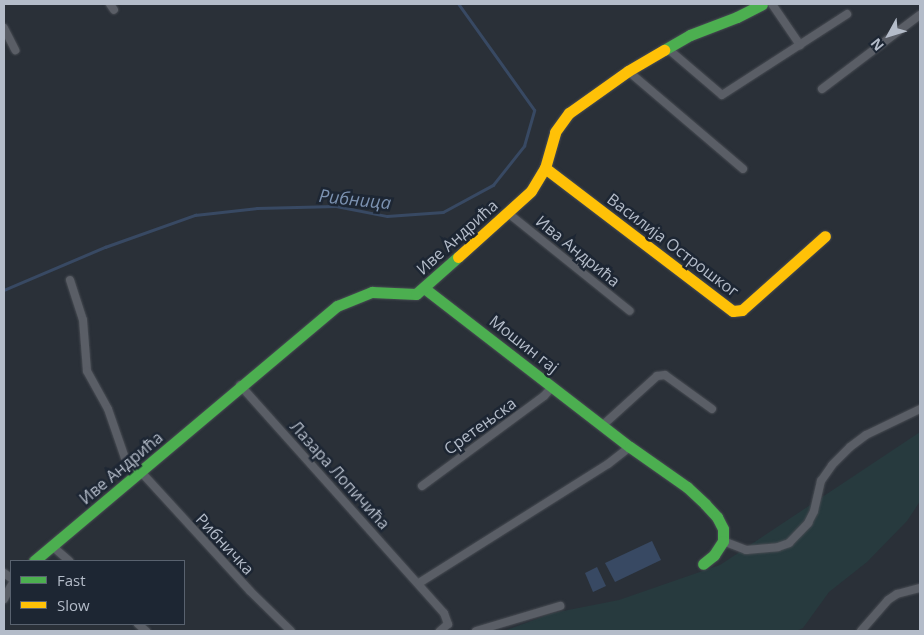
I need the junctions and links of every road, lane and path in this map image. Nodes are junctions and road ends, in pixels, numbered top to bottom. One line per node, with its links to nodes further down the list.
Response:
1 (762, 4): 7 (street, Иве Андрића)
2 (772, 4): 6 (street)
3 (847, 14): 6 (street)
4 (920, 15): 10 (street)
5 (4, 28): 8 (street)
6 (800, 45): 7 (street)
7 (667, 48): 9 (street, Иве Андрића)
8 (15, 50)
9 (628, 70): 11 (street, Иве Андрића); 12 (street)
10 (822, 89)
11 (545, 168): 13 (street, Иве Андрића); 14 (street, Василија Острошког)
12 (743, 169)
13 (508, 213): 16 (street, Иве Андрића); 17 (street, Ива Андрића)
14 (825, 236)
15 (70, 280): 24 (street, Рибничка)
16 (424, 288): 18 (street, Иве Андрића); 19 (street, Мошин гај)
17 (630, 311)
18 (240, 385): 24 (street, Иве Андрића); 31 (street, Лазара Лопичића)
19 (552, 387): 22 (street, Мошин гај); 25 (street, Сретењска)
20 (712, 409): 22 (street)
21 (920, 409): 26 (street)
22 (603, 425): 23 (street, Мошин гај)
23 (630, 446): 26 (street, Мошин гај); 31 (street)
24 (140, 474): 27 (street, Иве Андрића); 36 (street, Рибничка)
25 (422, 486)
26 (722, 541): 30 (street)
27 (52, 546): 28 (street, Иве Андрића); 29 (street)
28 (35, 560)
29 (68, 560)
30 (704, 564)
31 (419, 583): 37 (street, Лазара Лопичића)
32 (10, 588): 34 (street)
33 (920, 588): 39 (street)
34 (4, 599)
35 (560, 606): 38 (street)
36 (290, 631)
37 (440, 631)
38 (476, 631)
39 (861, 631)

